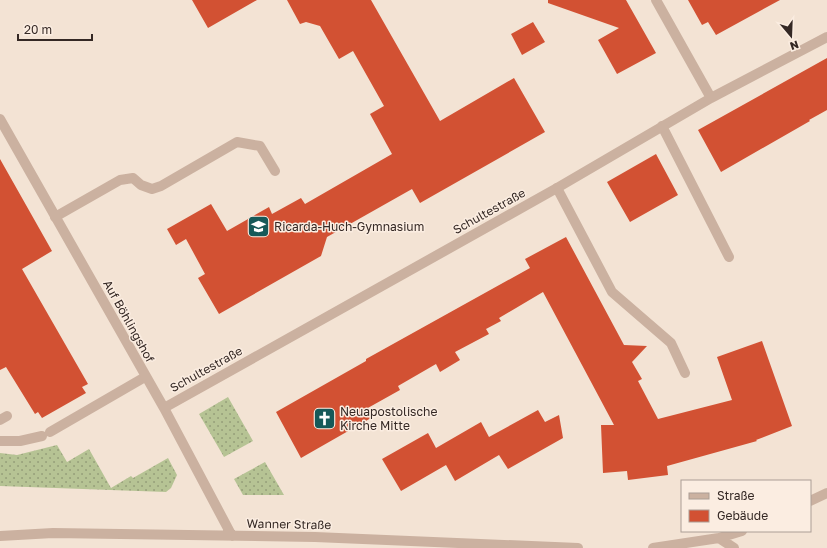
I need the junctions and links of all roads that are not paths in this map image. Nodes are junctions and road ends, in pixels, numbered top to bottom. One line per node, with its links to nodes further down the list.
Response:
1 (656, 0): 3 (street)
2 (827, 37): 3 (street, Schultestraße)
3 (711, 98): 5 (street, Schultestraße)
4 (0, 119): 8 (street, Auf Böhlingshof)
5 (662, 126): 7 (street, Schultestraße); 9 (street)
6 (275, 171): 8 (street)
7 (557, 188): 10 (street); 12 (street, Schultestraße)
8 (55, 217): 11 (street, Auf Böhlingshof)
9 (729, 257)
10 (685, 373)
11 (145, 377): 12 (street, Auf Böhlingshof); 13 (street)
12 (164, 408): 18 (street, Auf Böhlingshof)
13 (0, 441)
14 (827, 493): 15 (street)
15 (811, 501)
16 (739, 532): 19 (street)
17 (0, 536): 18 (street, Wanner Straße)
18 (232, 536): 20 (street, Wanner Straße)
19 (719, 538): 21 (street); 22 (street); 23 (street)
20 (578, 548)
21 (653, 548)
22 (715, 548)
23 (734, 548)

